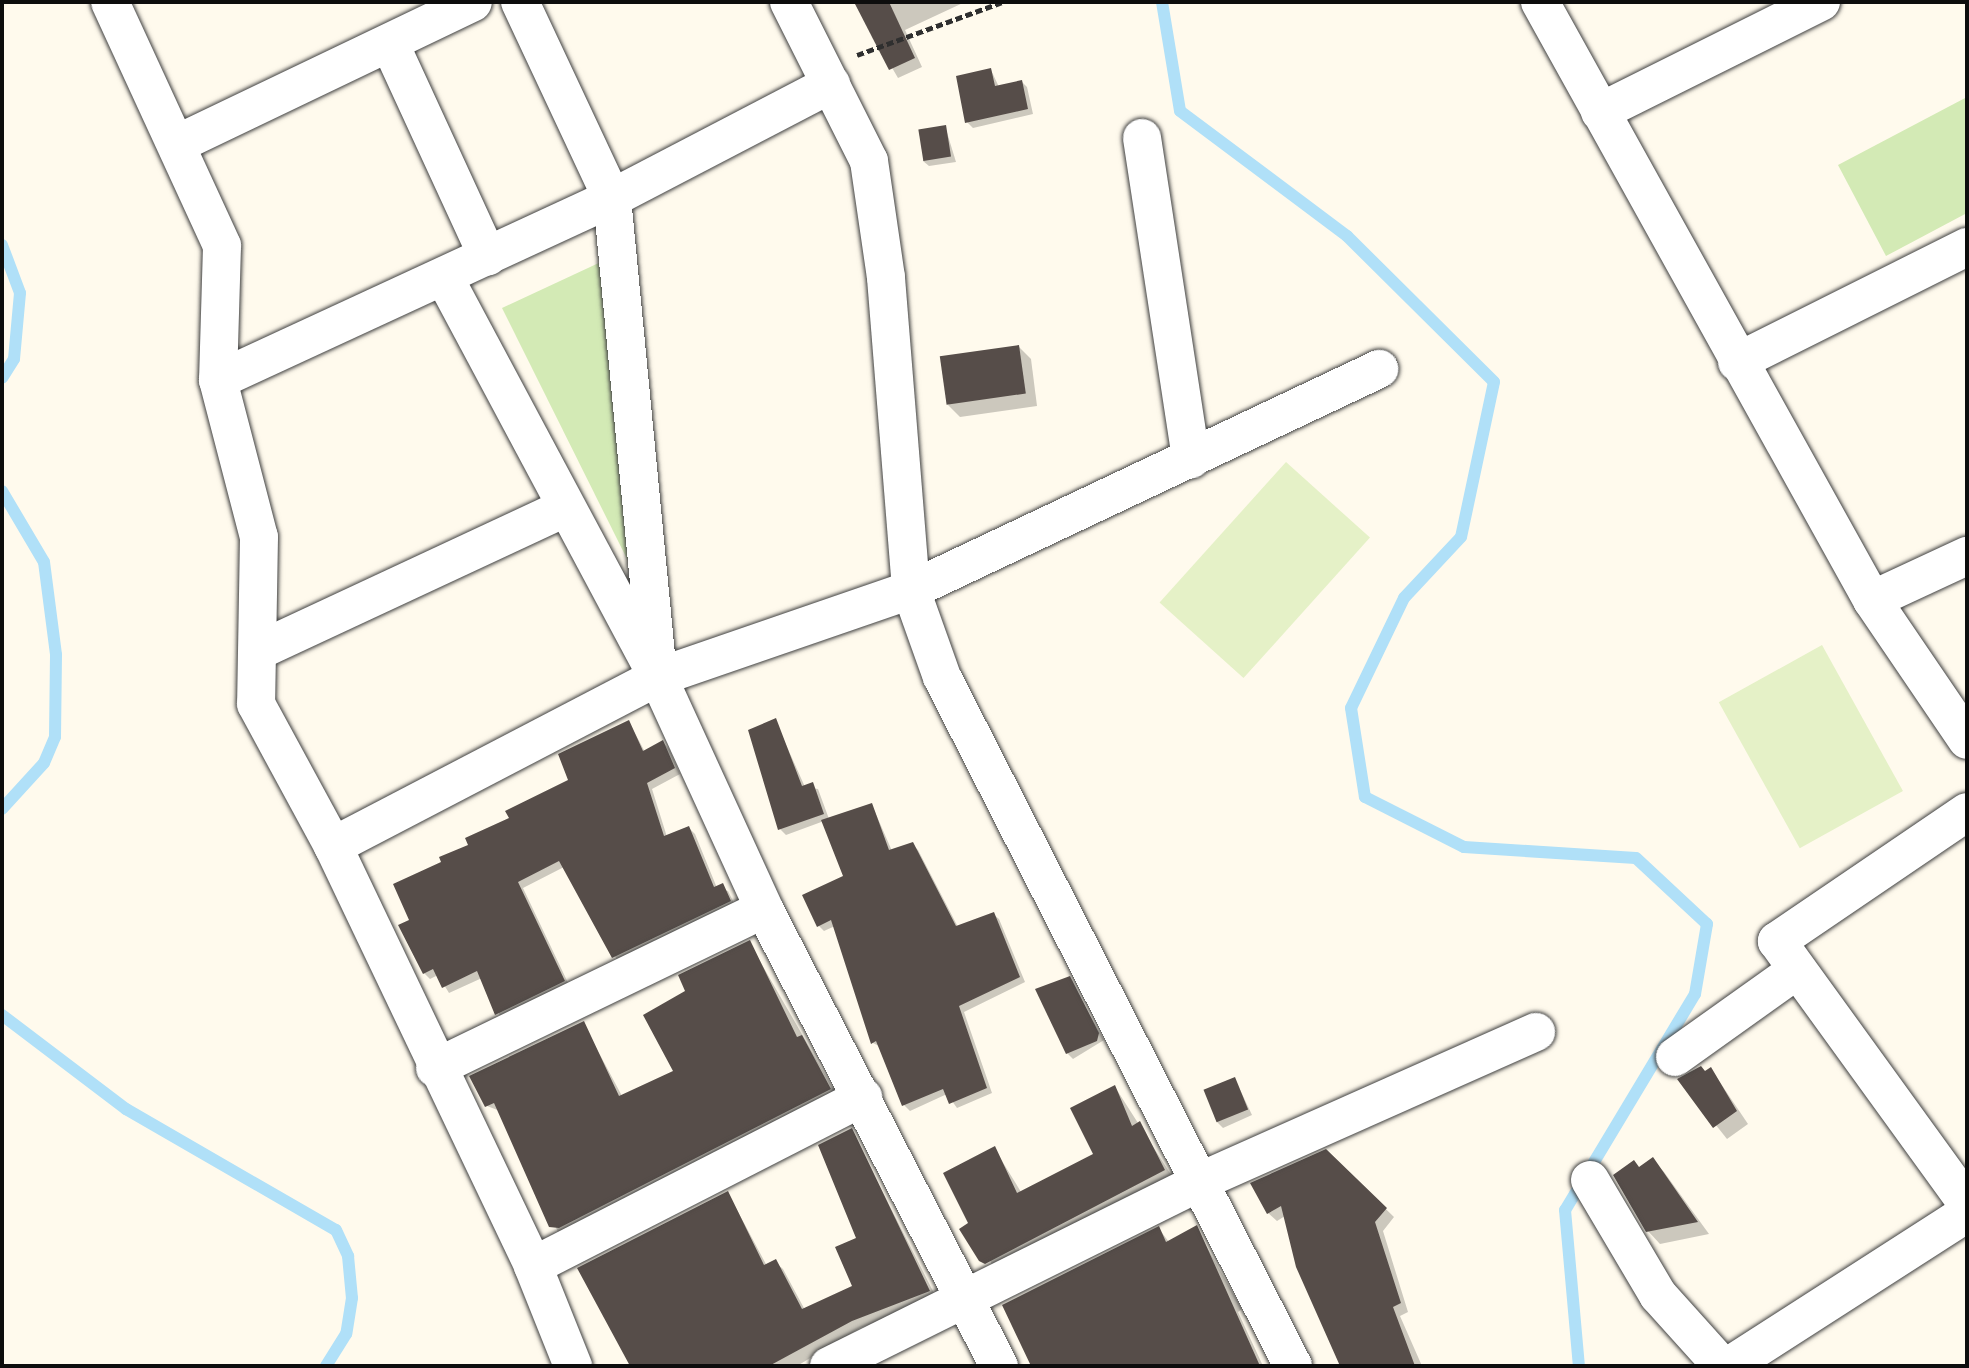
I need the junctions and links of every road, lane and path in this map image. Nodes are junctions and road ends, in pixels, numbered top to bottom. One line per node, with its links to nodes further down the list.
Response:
1 (110, 2): 12 (street)
2 (473, 2): 8 (street)
3 (520, 2): 13 (street)
4 (789, 2): 9 (street)
5 (1003, 2): 9 (path)
6 (1540, 2): 10 (street)
7 (1821, 2): 10 (street)
8 (390, 44): 12 (street); 15 (street)
9 (827, 75): 13 (street); 23 (street)
10 (1600, 112): 17 (street)
11 (1142, 138): 20 (street)
12 (177, 144): 19 (street)
13 (612, 198): 15 (street); 26 (street)
14 (1967, 247): 17 (street)
15 (488, 257): 16 (street)
16 (444, 277): 19 (street); 21 (street)
17 (1737, 362): 24 (street)
18 (1379, 369): 20 (street)
19 (218, 380): 25 (street)
20 (1191, 459): 23 (street)
21 (565, 508): 25 (street); 26 (street)
22 (1967, 556): 24 (street)
23 (911, 590): 26 (street); 37 (street)
24 (1872, 600): 27 (street)
25 (258, 651): 29 (street)
26 (658, 677): 29 (street); 30 (street)
27 (1967, 740)
28 (1967, 812): 31 (street)
29 (333, 846): 34 (street)
30 (764, 909): 34 (street); 35 (street)
31 (1797, 970): 33 (street); 38 (street)
32 (1536, 1032): 37 (street)
33 (1675, 1057)
34 (435, 1068): 40 (street)
35 (863, 1097): 40 (street); 41 (street)
36 (1590, 1180): 46 (street)
37 (1199, 1182): 41 (street); 45 (street)
38 (1967, 1203)
39 (1967, 1213): 47 (street)
40 (533, 1266): 42 (street)
41 (968, 1299): 43 (street); 44 (street)
42 (573, 1366)
43 (829, 1366)
44 (999, 1366)
45 (1293, 1366)
46 (1722, 1366)
47 (1729, 1366)

